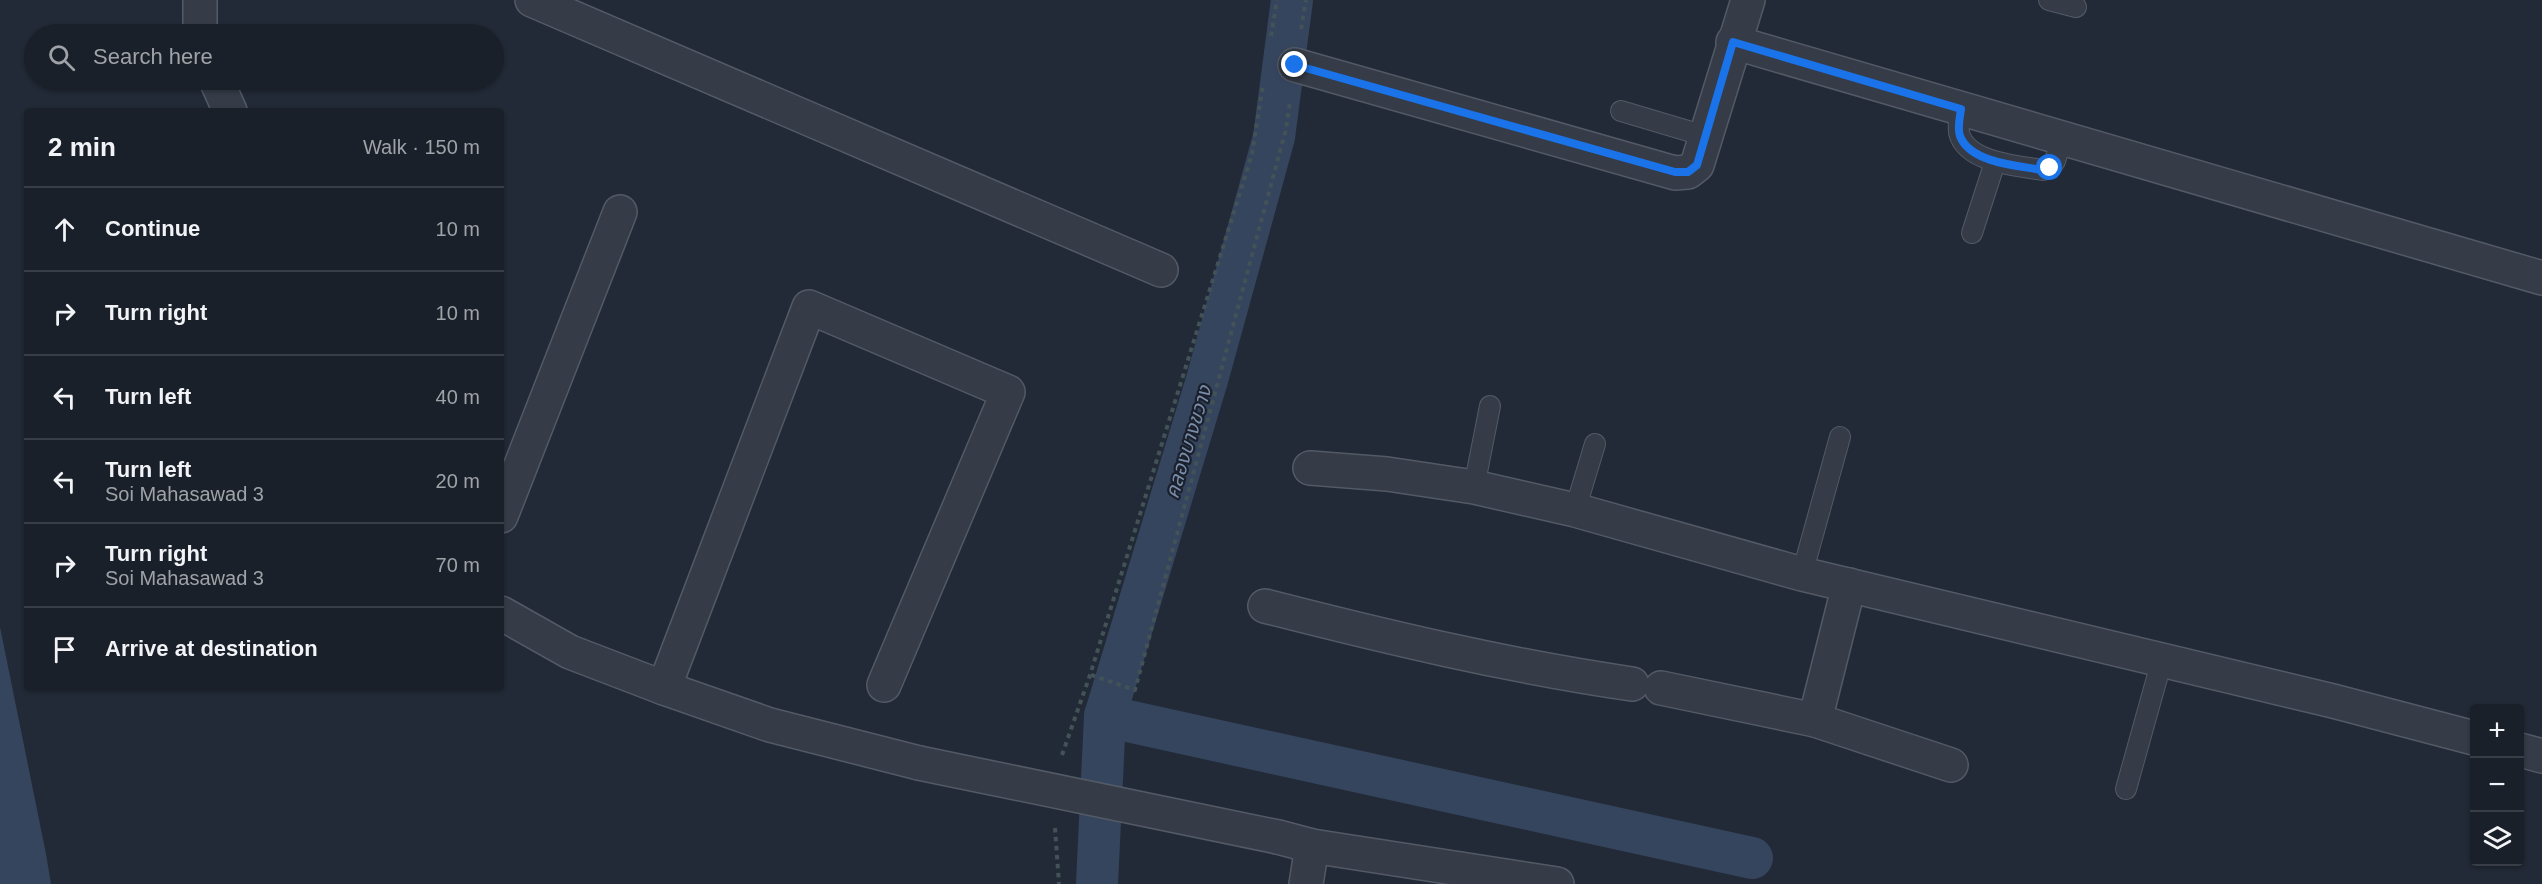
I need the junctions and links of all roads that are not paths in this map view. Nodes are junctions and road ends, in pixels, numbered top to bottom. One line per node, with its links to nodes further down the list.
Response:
1 (200, 0): 6 (street)
2 (532, 0): 16 (street)
3 (1748, 0): 7 (street)
4 (2049, 0): 5 (lane)
5 (2076, 7)
6 (200, 24)
7 (1733, 42): 9 (street); 11 (street)
8 (1282, 56): 11 (street)
9 (1961, 109): 12 (street); 13 (lane)
10 (1621, 111): 11 (lane)
11 (1706, 136)
12 (2062, 138): 13 (lane); 17 (street)
13 (1995, 162): 15 (lane)
14 (620, 212): 23 (street)
15 (1972, 232)
16 (1161, 270)
17 (2542, 278)
18 (1490, 406): 22 (lane)
19 (1840, 437): 25 (lane)
20 (1595, 444): 24 (lane)
21 (1310, 468): 22 (street)
22 (1474, 487): 24 (street)
23 (504, 508)
24 (1575, 510): 25 (street)
25 (1802, 574): 26 (street)
26 (1849, 585): 29 (street); 32 (street)
27 (1264, 606): 32 (street)
28 (504, 615): 31 (street)
29 (2162, 660): 33 (street); 37 (lane)
30 (884, 685): 31 (street)
31 (664, 688): 38 (street, bridge)
32 (1815, 720): 36 (street)
33 (2470, 737)
34 (2524, 751): 35 (street)
35 (2542, 756)
36 (1951, 765)
37 (2126, 789)
38 (1312, 846): 39 (street); 40 (street)
39 (1540, 882)
40 (1306, 884)

